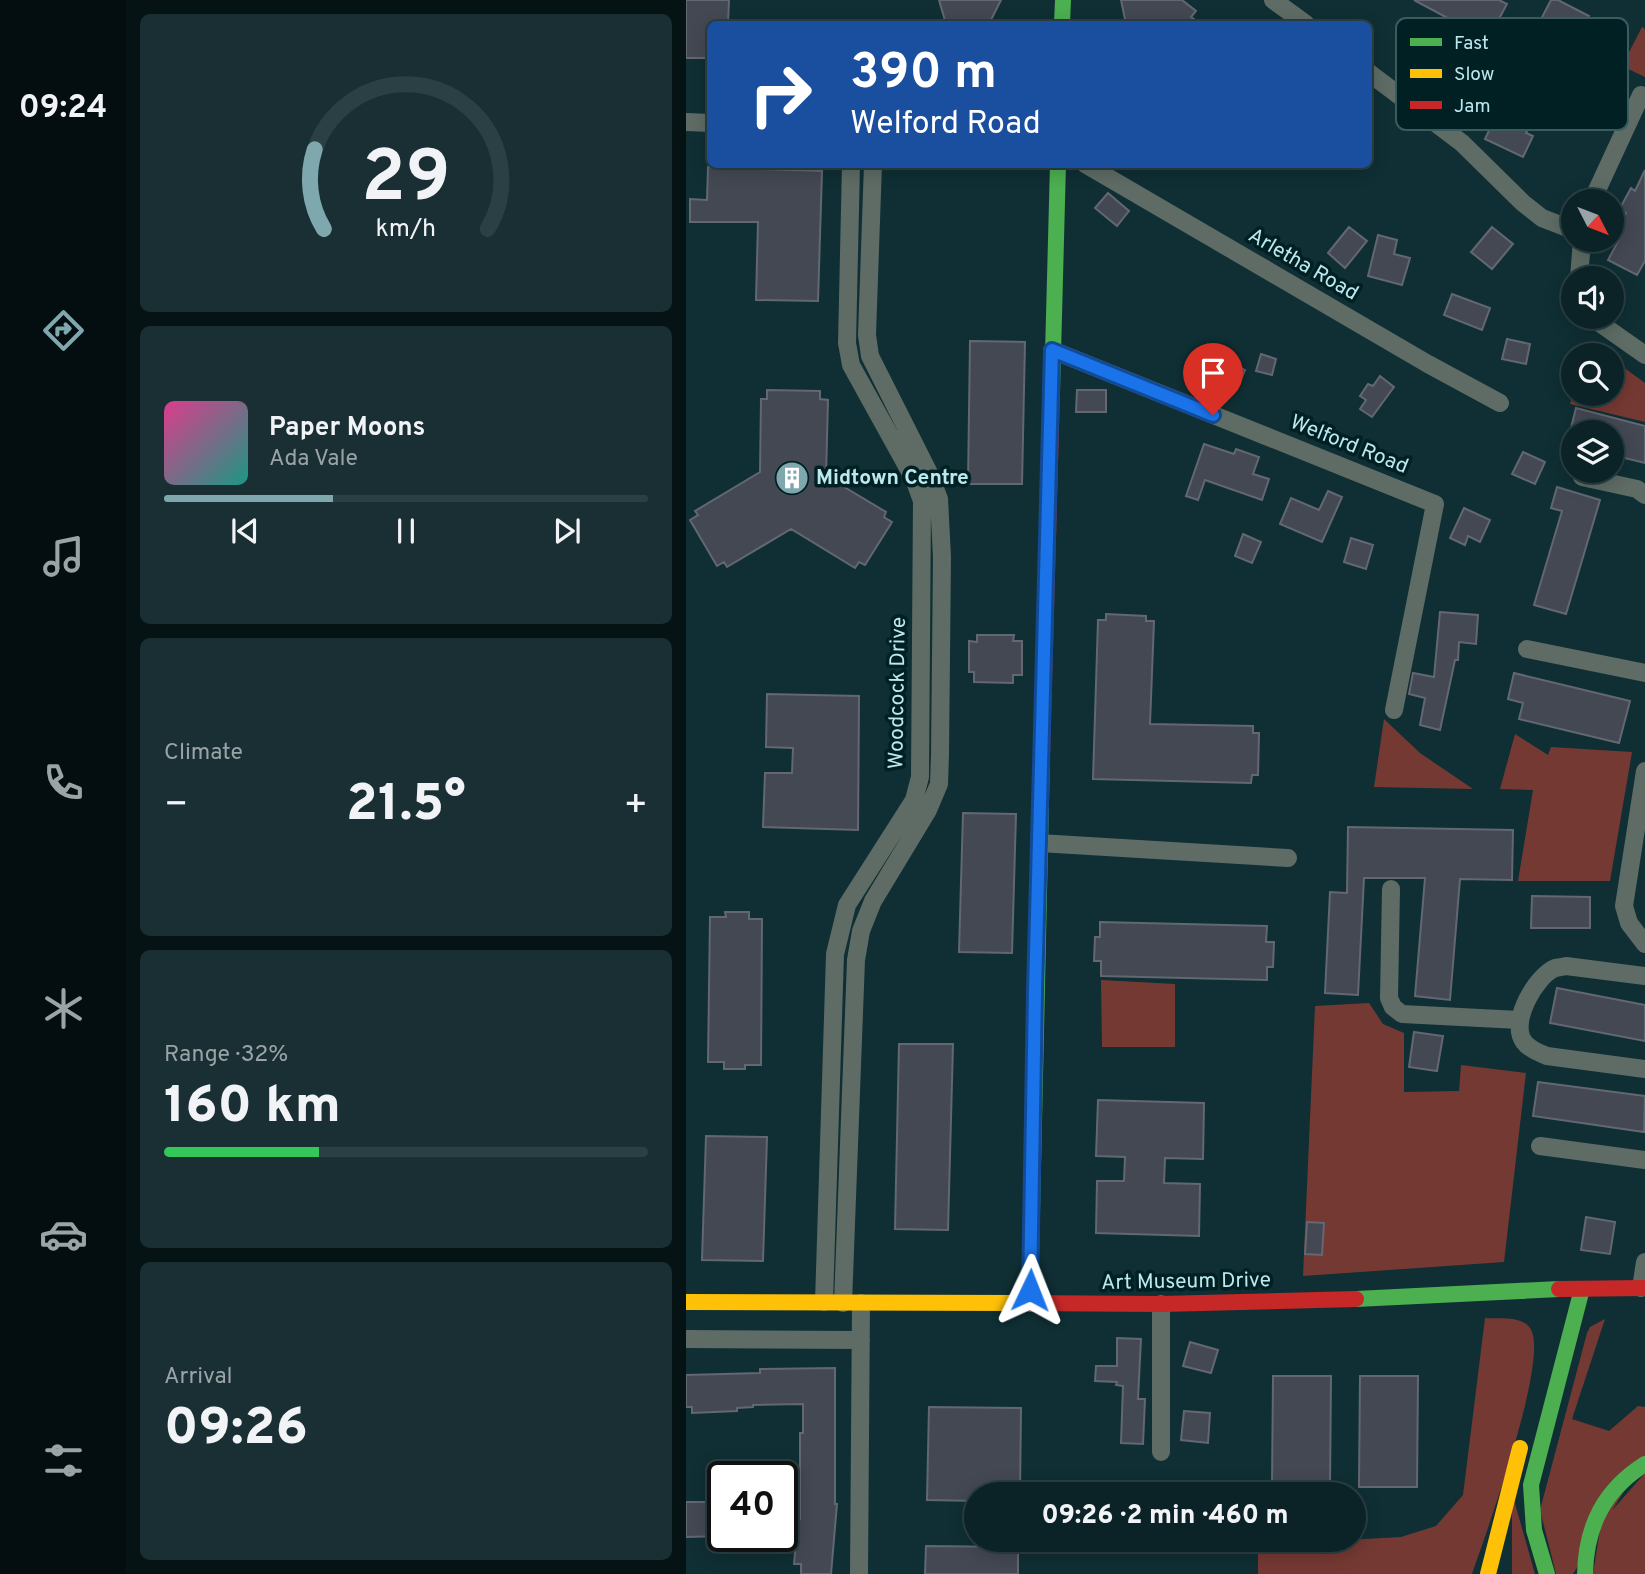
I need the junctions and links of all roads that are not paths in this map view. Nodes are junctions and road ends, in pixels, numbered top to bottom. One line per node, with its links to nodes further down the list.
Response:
1 (1063, 0): 3 (main road)
2 (1273, 0): 4 (street)
3 (1062, 21)
4 (1302, 21)
5 (1372, 75): 6 (street)
6 (1396, 93)
7 (1641, 95): 10 (street)
8 (686, 122): 9 (street)
9 (707, 123)
10 (1628, 123)
11 (1445, 130): 18 (street)
12 (1625, 130): 17 (street)
13 (851, 168): 43 (street, Woodcock Drive)
14 (873, 168): 44 (street, Woodcock Drive)
15 (1058, 168): 20 (main road)
16 (1091, 168): 22 (street, Arletha Road)
17 (1598, 189)
18 (1561, 225)
19 (1608, 329): 21 (street)
20 (1052, 350): 27 (street, Welford Road); 29 (main road)
21 (1645, 355)
22 (1500, 403)
23 (1610, 483): 24 (street)
24 (1645, 495)
25 (1527, 649): 26 (street)
26 (1645, 673)
27 (1394, 710)
28 (1645, 771): 32 (street)
29 (1039, 843): 30 (street); 46 (main road)
30 (1288, 858)
31 (1391, 889): 34 (street)
32 (1645, 944)
33 (1645, 976): 34 (street)
34 (1519, 1020): 35 (street)
35 (1645, 1069)
36 (1540, 1146): 37 (street)
37 (1645, 1160)
38 (1645, 1262): 39 (street)
39 (1643, 1288): 41 (main road, Art Museum Drive)
40 (1559, 1289): 41 (main road, Art Museum Drive); 47 (main road, Art Museum Drive); 48 (main road)
41 (1582, 1289): 56 (main road)
42 (686, 1301): 43 (main road, Art Museum Drive)
43 (824, 1302): 44 (main road, Art Museum Drive)
44 (843, 1303): 45 (main road, Art Museum Drive)
45 (861, 1303): 46 (main road, Art Museum Drive); 50 (street)
46 (1030, 1304): 47 (main road, Art Museum Drive)
47 (1161, 1304): 52 (street)
48 (1554, 1310)
49 (686, 1339): 50 (street)
50 (861, 1340): 54 (street)
51 (1525, 1428): 55 (main road)
52 (1161, 1452)
53 (1645, 1464): 57 (main road)
54 (859, 1574)
55 (1488, 1574)
56 (1547, 1574)
57 (1585, 1574)

